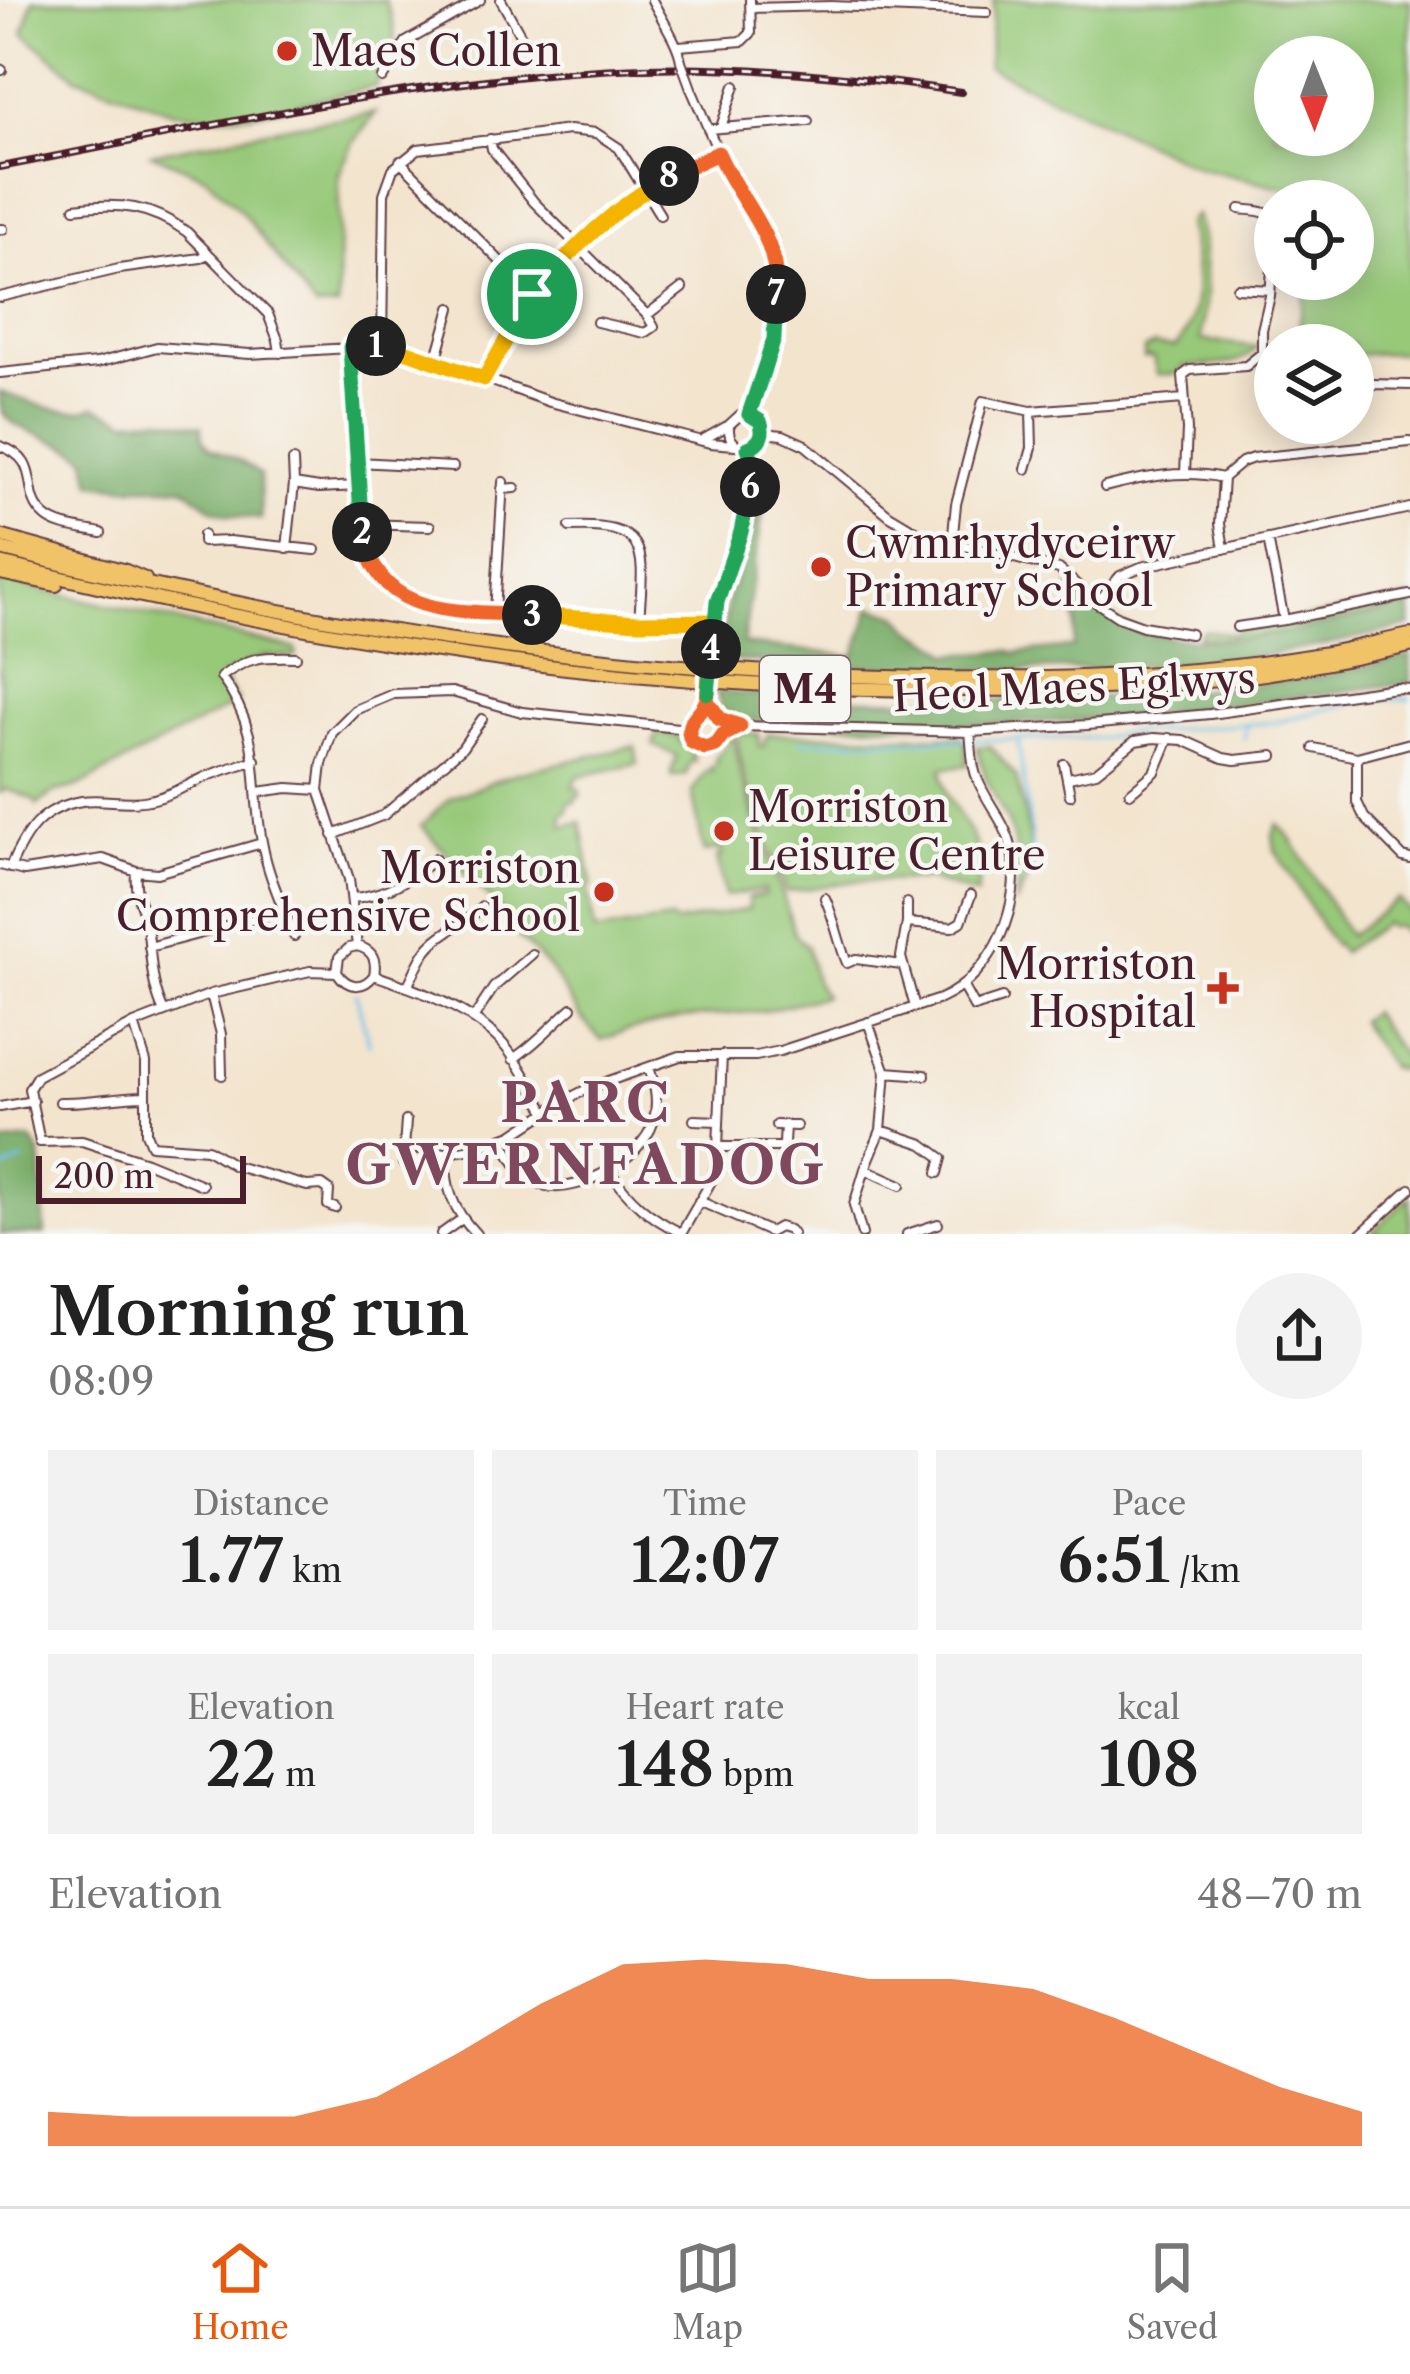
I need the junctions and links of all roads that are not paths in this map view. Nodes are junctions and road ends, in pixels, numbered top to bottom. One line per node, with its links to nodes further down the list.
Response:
1 (480, 0): 10 (street)
2 (501, 0): 8 (street)
3 (652, 0): 9 (street)
4 (831, 3): 5 (street); 6 (street)
5 (751, 4): 9 (street)
6 (959, 5): 7 (street)
7 (987, 12)
8 (521, 36)
9 (678, 46): 14 (street, bridge)
10 (382, 78)
11 (735, 86): 13 (street)
12 (808, 121): 13 (street)
13 (721, 127): 14 (street)
14 (708, 129): 16 (street)
15 (490, 140): 17 (street); 18 (street); 23 (street)
16 (718, 153): 18 (street); 44 (street)
17 (400, 161): 28 (street); 34 (street)
18 (646, 189): 22 (street); 23 (street)
19 (76, 208): 24 (street)
20 (1240, 209): 21 (street)
21 (1254, 211)
22 (660, 215)
23 (577, 245): 28 (street); 32 (street)
24 (208, 253): 29 (street); 36 (street)
25 (682, 288): 32 (street)
26 (1238, 288): 27 (street)
27 (1254, 289)
28 (532, 294): 39 (street)
29 (0, 297)
30 (1268, 300): 42 (street)
31 (451, 308): 37 (street)
32 (647, 315): 33 (street)
33 (597, 322)
34 (382, 346): 35 (street); 37 (street)
35 (350, 347): 36 (street); 53 (street)
36 (280, 353): 38 (street)
37 (436, 361): 39 (street)
38 (0, 373)
39 (484, 379): 47 (street)
40 (1374, 384): 41 (street)
41 (1410, 385)
42 (1184, 399): 43 (street); 56 (street)
43 (1031, 411): 55 (street); 70 (street)
44 (749, 414): 45 (street); 46 (street)
45 (729, 425): 47 (street); 49 (street)
46 (763, 434): 51 (street); 70 (street)
47 (702, 439): 49 (street)
48 (1410, 442): 57 (street)
49 (735, 445): 51 (street)
50 (0, 446): 66 (street)
51 (748, 448): 83 (street)
52 (293, 461): 58 (street)
53 (357, 462): 54 (street); 59 (street)
54 (453, 467)
55 (1026, 469)
56 (1185, 472): 57 (street); 60 (street)
57 (1222, 478): 73 (street)
58 (294, 484): 59 (street); 71 (street)
59 (358, 486): 63 (street)
60 (1105, 487)
61 (515, 488): 81 (street)
62 (1410, 508): 69 (street)
63 (360, 524): 64 (street); 81 (street)
64 (430, 526)
65 (570, 527): 84 (street)
66 (101, 533)
67 (203, 535): 71 (street)
68 (0, 536): 77 (highway, M4)
69 (1268, 539): 73 (street); 82 (street)
70 (952, 544): 80 (street)
71 (287, 548): 74 (street)
72 (0, 549): 77 (highway, M4)
73 (1224, 549): 80 (street)
74 (316, 550)
75 (0, 563): 78 (highway, M4)
76 (0, 574): 78 (highway, M4)
77 (162, 588): 87 (highway, M4)
78 (128, 595): 88 (highway, M4)
79 (1410, 595): 82 (street)
80 (1097, 603): 86 (street)
81 (495, 612): 84 (street)
82 (1284, 620): 85 (street)
83 (714, 621): 84 (street); 91 (street, bridge)
84 (639, 622)
85 (1237, 627)
86 (1190, 634)
87 (1410, 635)
88 (1410, 646)
89 (296, 657): 106 (street)
90 (1410, 689): 97 (street, Heol Maes Eglwys)
91 (707, 701): 92 (street); 93 (street)
92 (697, 715): 93 (street, Heol Maes Eglwys); 96 (street)
93 (718, 718): 95 (street, Heol Maes Eglwys); 98 (street)
94 (482, 719): 113 (street)
95 (740, 726): 97 (street, Heol Maes Eglwys); 98 (street, Heol Maes Eglwys)
96 (688, 729): 98 (street); 109 (street)
97 (970, 732): 134 (street)
98 (723, 735)
99 (1169, 738): 104 (street); 108 (street); 111 (street)
100 (1331, 739): 103 (street)
101 (1410, 743): 105 (street)
102 (1314, 748): 103 (street)
103 (1329, 752): 105 (street)
104 (1273, 756)
105 (1357, 757): 116 (street)
106 (255, 760): 110 (street); 117 (street)
107 (1064, 764): 108 (street)
108 (1069, 778): 112 (street)
109 (319, 790): 110 (street); 113 (street)
110 (257, 793): 114 (street)
111 (1130, 793)
112 (1070, 795)
113 (333, 835): 120 (street)
114 (262, 843): 118 (street); 124 (street)
115 (435, 859): 120 (street)
116 (1410, 859)
117 (5, 866): 118 (street)
118 (136, 872): 128 (street)
119 (971, 895): 125 (street)
120 (352, 898): 127 (street)
121 (825, 898): 130 (street)
122 (907, 903): 125 (street)
123 (482, 907): 133 (street)
124 (285, 911): 126 (street); 128 (street)
125 (907, 923): 130 (street)
126 (294, 936)
127 (357, 946): 131 (street); 132 (street)
128 (149, 947): 139 (street)
129 (532, 954): 140 (street)
130 (902, 965): 137 (street)
131 (338, 972): 132 (street); 135 (street)
132 (374, 975): 133 (street)
133 (407, 987): 140 (street)
134 (963, 987): 136 (street); 137 (street)
135 (211, 994): 139 (street); 148 (street)
136 (1002, 998)
137 (914, 1007): 141 (street)
138 (572, 1008): 144 (street)
139 (164, 1012): 142 (street)
140 (473, 1018): 144 (street)
141 (868, 1022): 143 (street); 146 (street)
142 (134, 1024): 149 (street); 150 (street)
143 (722, 1055): 145 (street); 155 (street)
144 (513, 1059): 153 (street)
145 (649, 1067): 153 (street); 167 (street)
146 (886, 1072): 147 (street); 158 (street)
147 (925, 1075)
148 (222, 1076)
149 (146, 1096): 151 (street); 173 (street)
150 (33, 1101): 152 (street); 169 (street)
151 (60, 1102)
152 (0, 1107)
153 (547, 1113): 159 (street)
154 (694, 1120): 155 (street)
155 (718, 1120): 161 (street)
156 (406, 1121): 160 (street)
157 (786, 1125): 162 (street)
158 (881, 1130): 166 (street); 168 (street)
159 (502, 1140): 163 (street); 167 (street)
160 (405, 1147): 163 (street); 165 (street)
161 (718, 1147): 162 (street); 172 (street)
162 (784, 1148): 164 (street)
163 (446, 1153): 174 (street)
164 (783, 1162)
165 (403, 1163)
166 (865, 1168): 170 (street); 181 (street)
167 (609, 1170): 179 (street)
168 (938, 1173)
169 (202, 1185)
170 (901, 1185)
171 (1410, 1190): 183 (street)
172 (699, 1201): 176 (street); 179 (street)
173 (335, 1208)
174 (462, 1219): 177 (street); 178 (street)
175 (940, 1224): 182 (street)
176 (770, 1233): 180 (street)
177 (441, 1234)
178 (476, 1234)
179 (681, 1234)
180 (792, 1234)
181 (862, 1234)
182 (907, 1234)
183 (1360, 1234)

